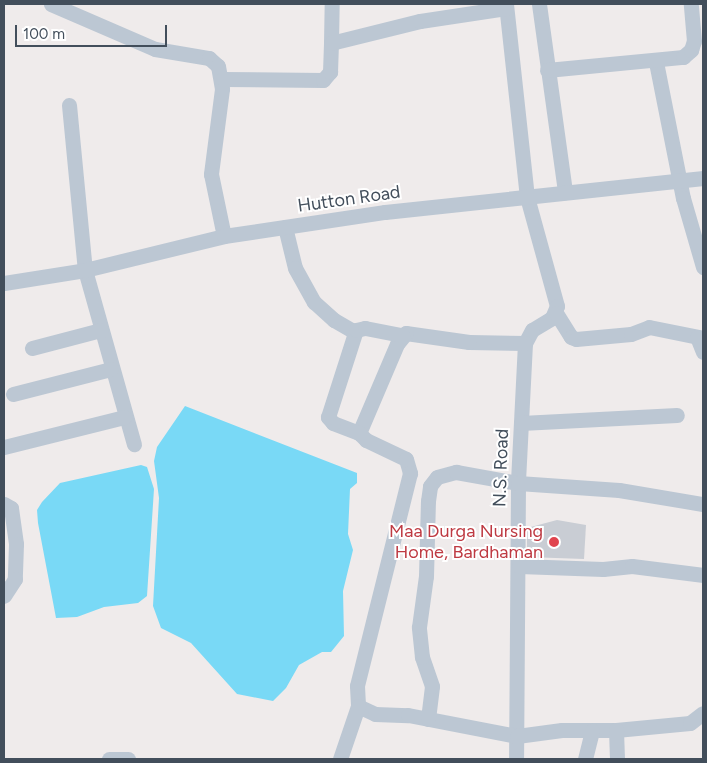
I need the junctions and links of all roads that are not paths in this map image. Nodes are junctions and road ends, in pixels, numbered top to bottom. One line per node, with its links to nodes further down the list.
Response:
1 (50, 4): 6 (street)
2 (332, 4): 8 (street)
3 (539, 4): 10 (street)
4 (691, 4): 9 (street)
5 (506, 6): 7 (street); 16 (street)
6 (66, 7): 11 (street)
7 (467, 8): 8 (street)
8 (331, 43): 11 (street)
9 (656, 62): 10 (street); 14 (street)
10 (547, 70): 15 (street)
11 (223, 79): 18 (street)
12 (68, 105): 20 (street)
13 (703, 178): 14 (street, Hutton Road)
14 (679, 179): 15 (street, Hutton Road); 19 (street)
15 (565, 192): 16 (street, Hutton Road)
16 (526, 197): 17 (street, Hutton Road); 22 (street)
17 (286, 227): 18 (street, Hutton Road); 24 (street)
18 (224, 236): 20 (street, Hutton Road)
19 (703, 267)
20 (85, 270): 21 (street, Hutton Road); 23 (street)
21 (4, 284)
22 (556, 313): 26 (street); 27 (street)
23 (101, 330): 28 (street); 30 (street)
24 (355, 332): 25 (street); 35 (street)
25 (402, 335): 27 (street); 35 (street)
26 (700, 338): 29 (street)
27 (525, 343): 34 (street, N.S. Road)
28 (32, 348)
29 (703, 352)
30 (111, 368): 31 (street); 33 (street)
31 (13, 394)
32 (677, 414): 34 (street)
33 (124, 417): 36 (street); 37 (street)
34 (521, 424): 38 (street, N.S. Road)
35 (359, 433): 44 (street)
36 (134, 444)
37 (4, 447)
38 (518, 484): 40 (street); 41 (street, N.S. Road); 46 (street)
39 (4, 504): 43 (street)
40 (703, 504)
41 (518, 566): 42 (street); 49 (street, N.S. Road)
42 (703, 575)
43 (4, 596)
44 (358, 706): 46 (street); 52 (street)
45 (702, 717): 47 (street)
46 (428, 719): 49 (street)
47 (616, 730): 48 (street); 55 (street)
48 (592, 731): 49 (street); 54 (street)
49 (517, 736): 53 (street, N.S. Road)
50 (108, 759): 51 (street)
51 (128, 759)
52 (340, 759)
53 (516, 759)
54 (585, 759)
55 (617, 759)

